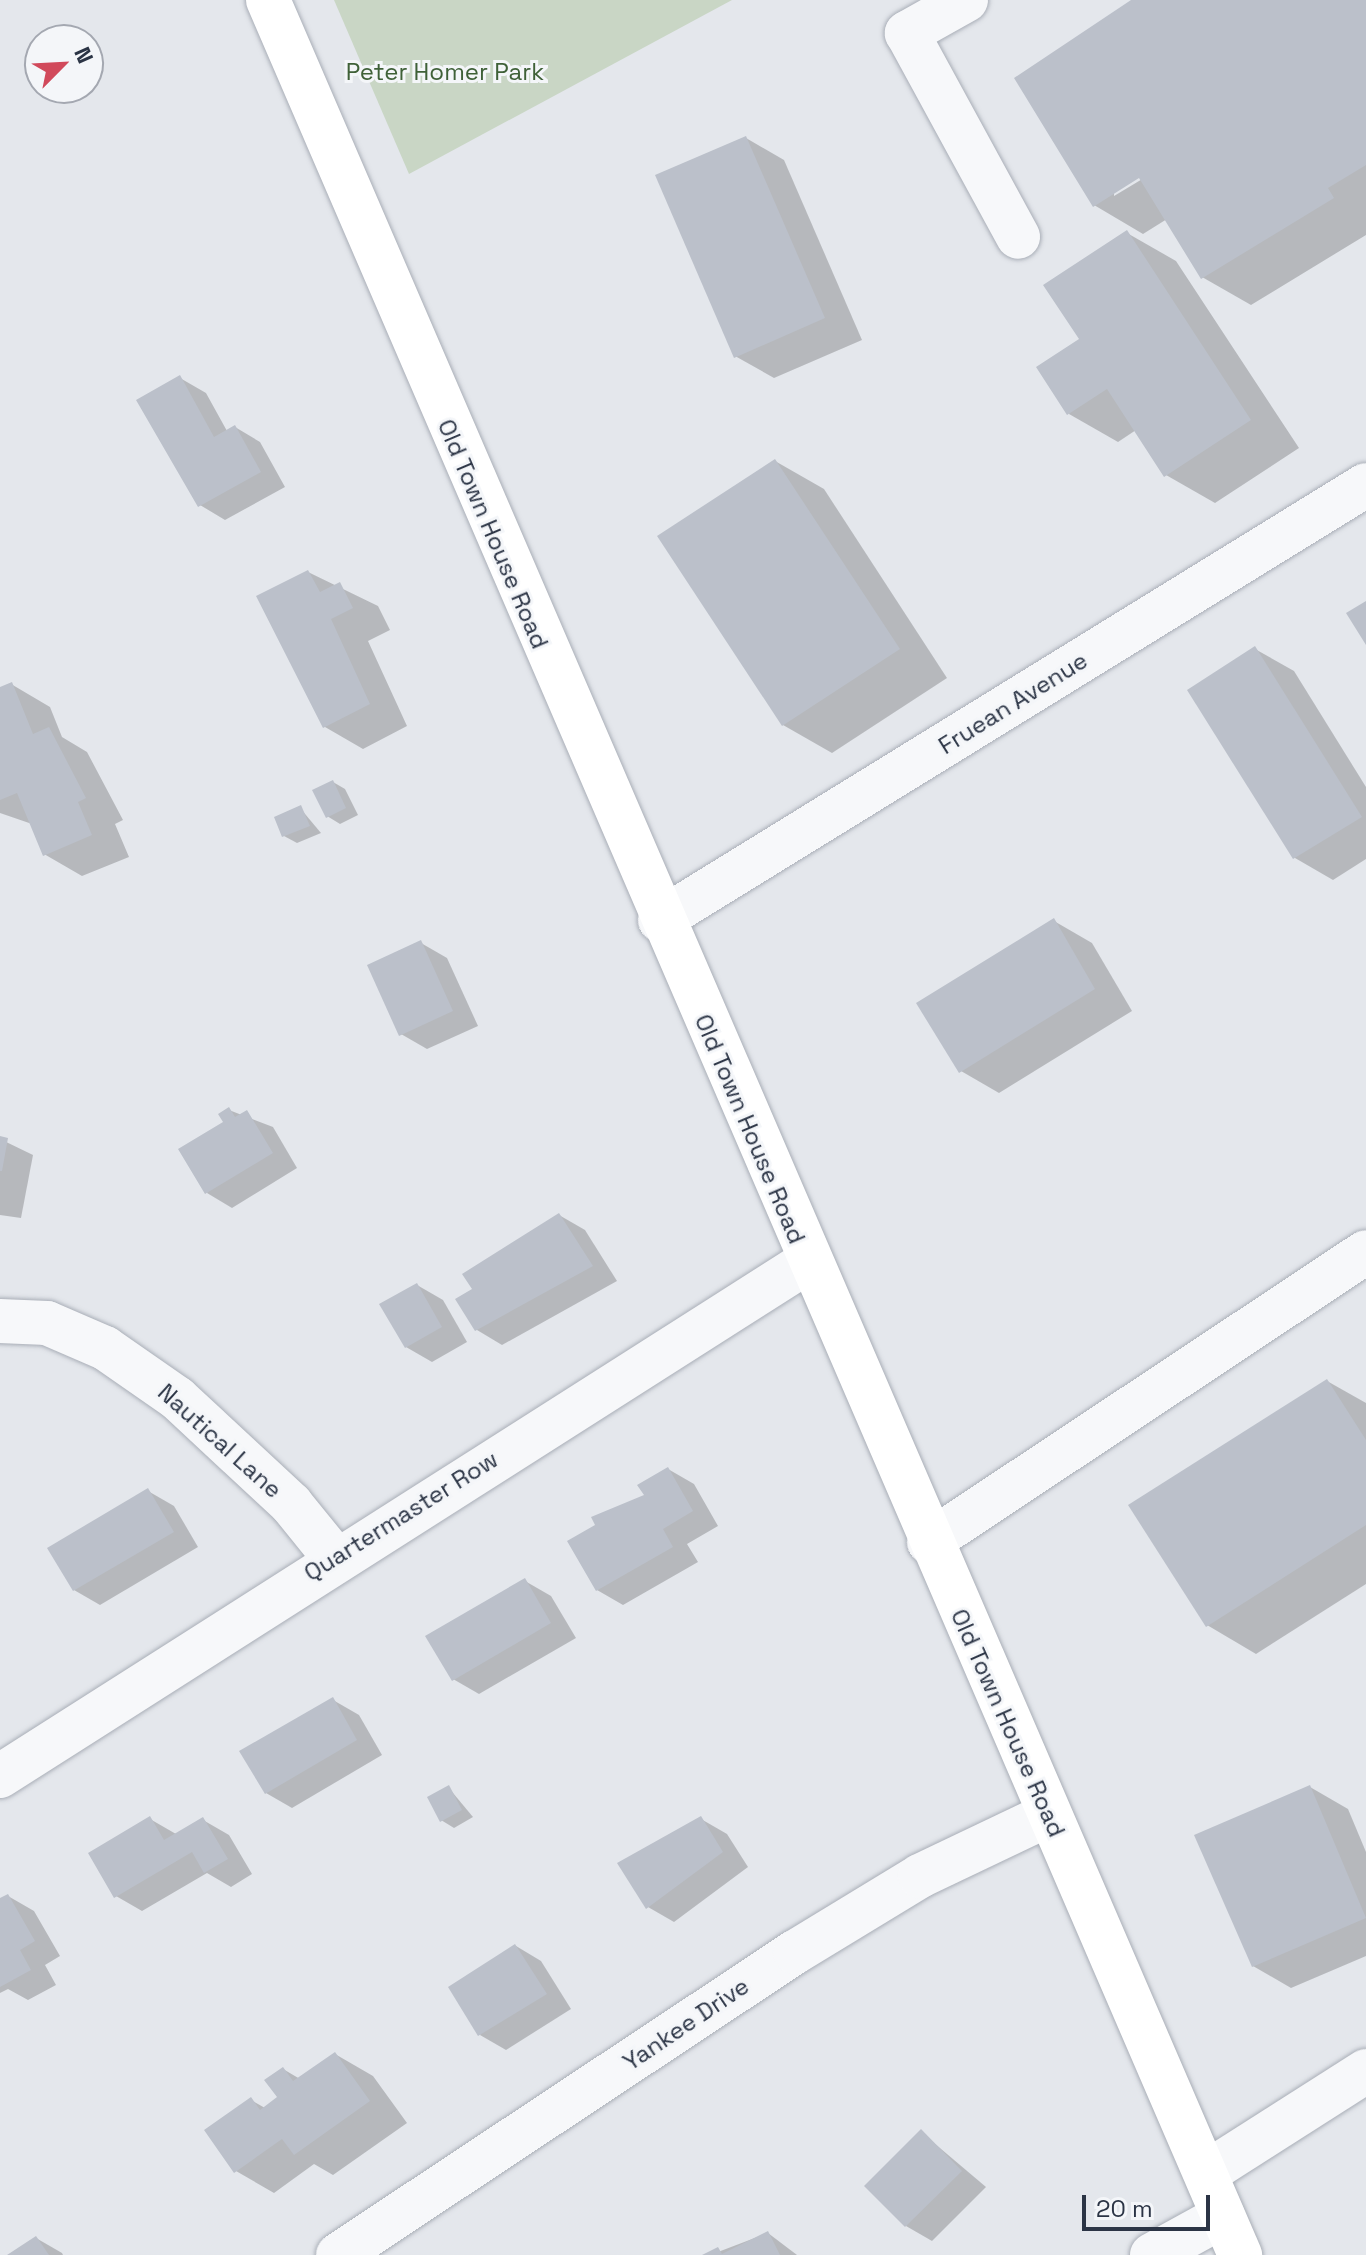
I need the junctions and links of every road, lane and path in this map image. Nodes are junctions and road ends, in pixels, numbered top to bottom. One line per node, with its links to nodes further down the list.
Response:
1 (268, 0): 5 (main road, Old Town House Road)
2 (966, 0): 3 (street)
3 (1018, 237)
4 (1366, 485): 5 (street, Fruean Avenue)
5 (660, 920): 7 (main road, Old Town House Road)
6 (1366, 1252): 9 (street)
7 (807, 1262): 9 (main road, Old Town House Road); 10 (street, Quartermaster Row)
8 (0, 1321): 10 (street, Nautical Lane)
9 (929, 1542): 12 (main road, Old Town House Road)
10 (334, 1557): 11 (street, Quartermaster Row)
11 (0, 1776)
12 (1048, 1815): 14 (main road, Old Town House Road); 16 (street, Yankee Drive)
13 (1366, 2071): 14 (street)
14 (1206, 2173): 15 (main road, Old Town House Road)
15 (1231, 2236): 17 (street)
16 (338, 2255)
17 (1152, 2255)

